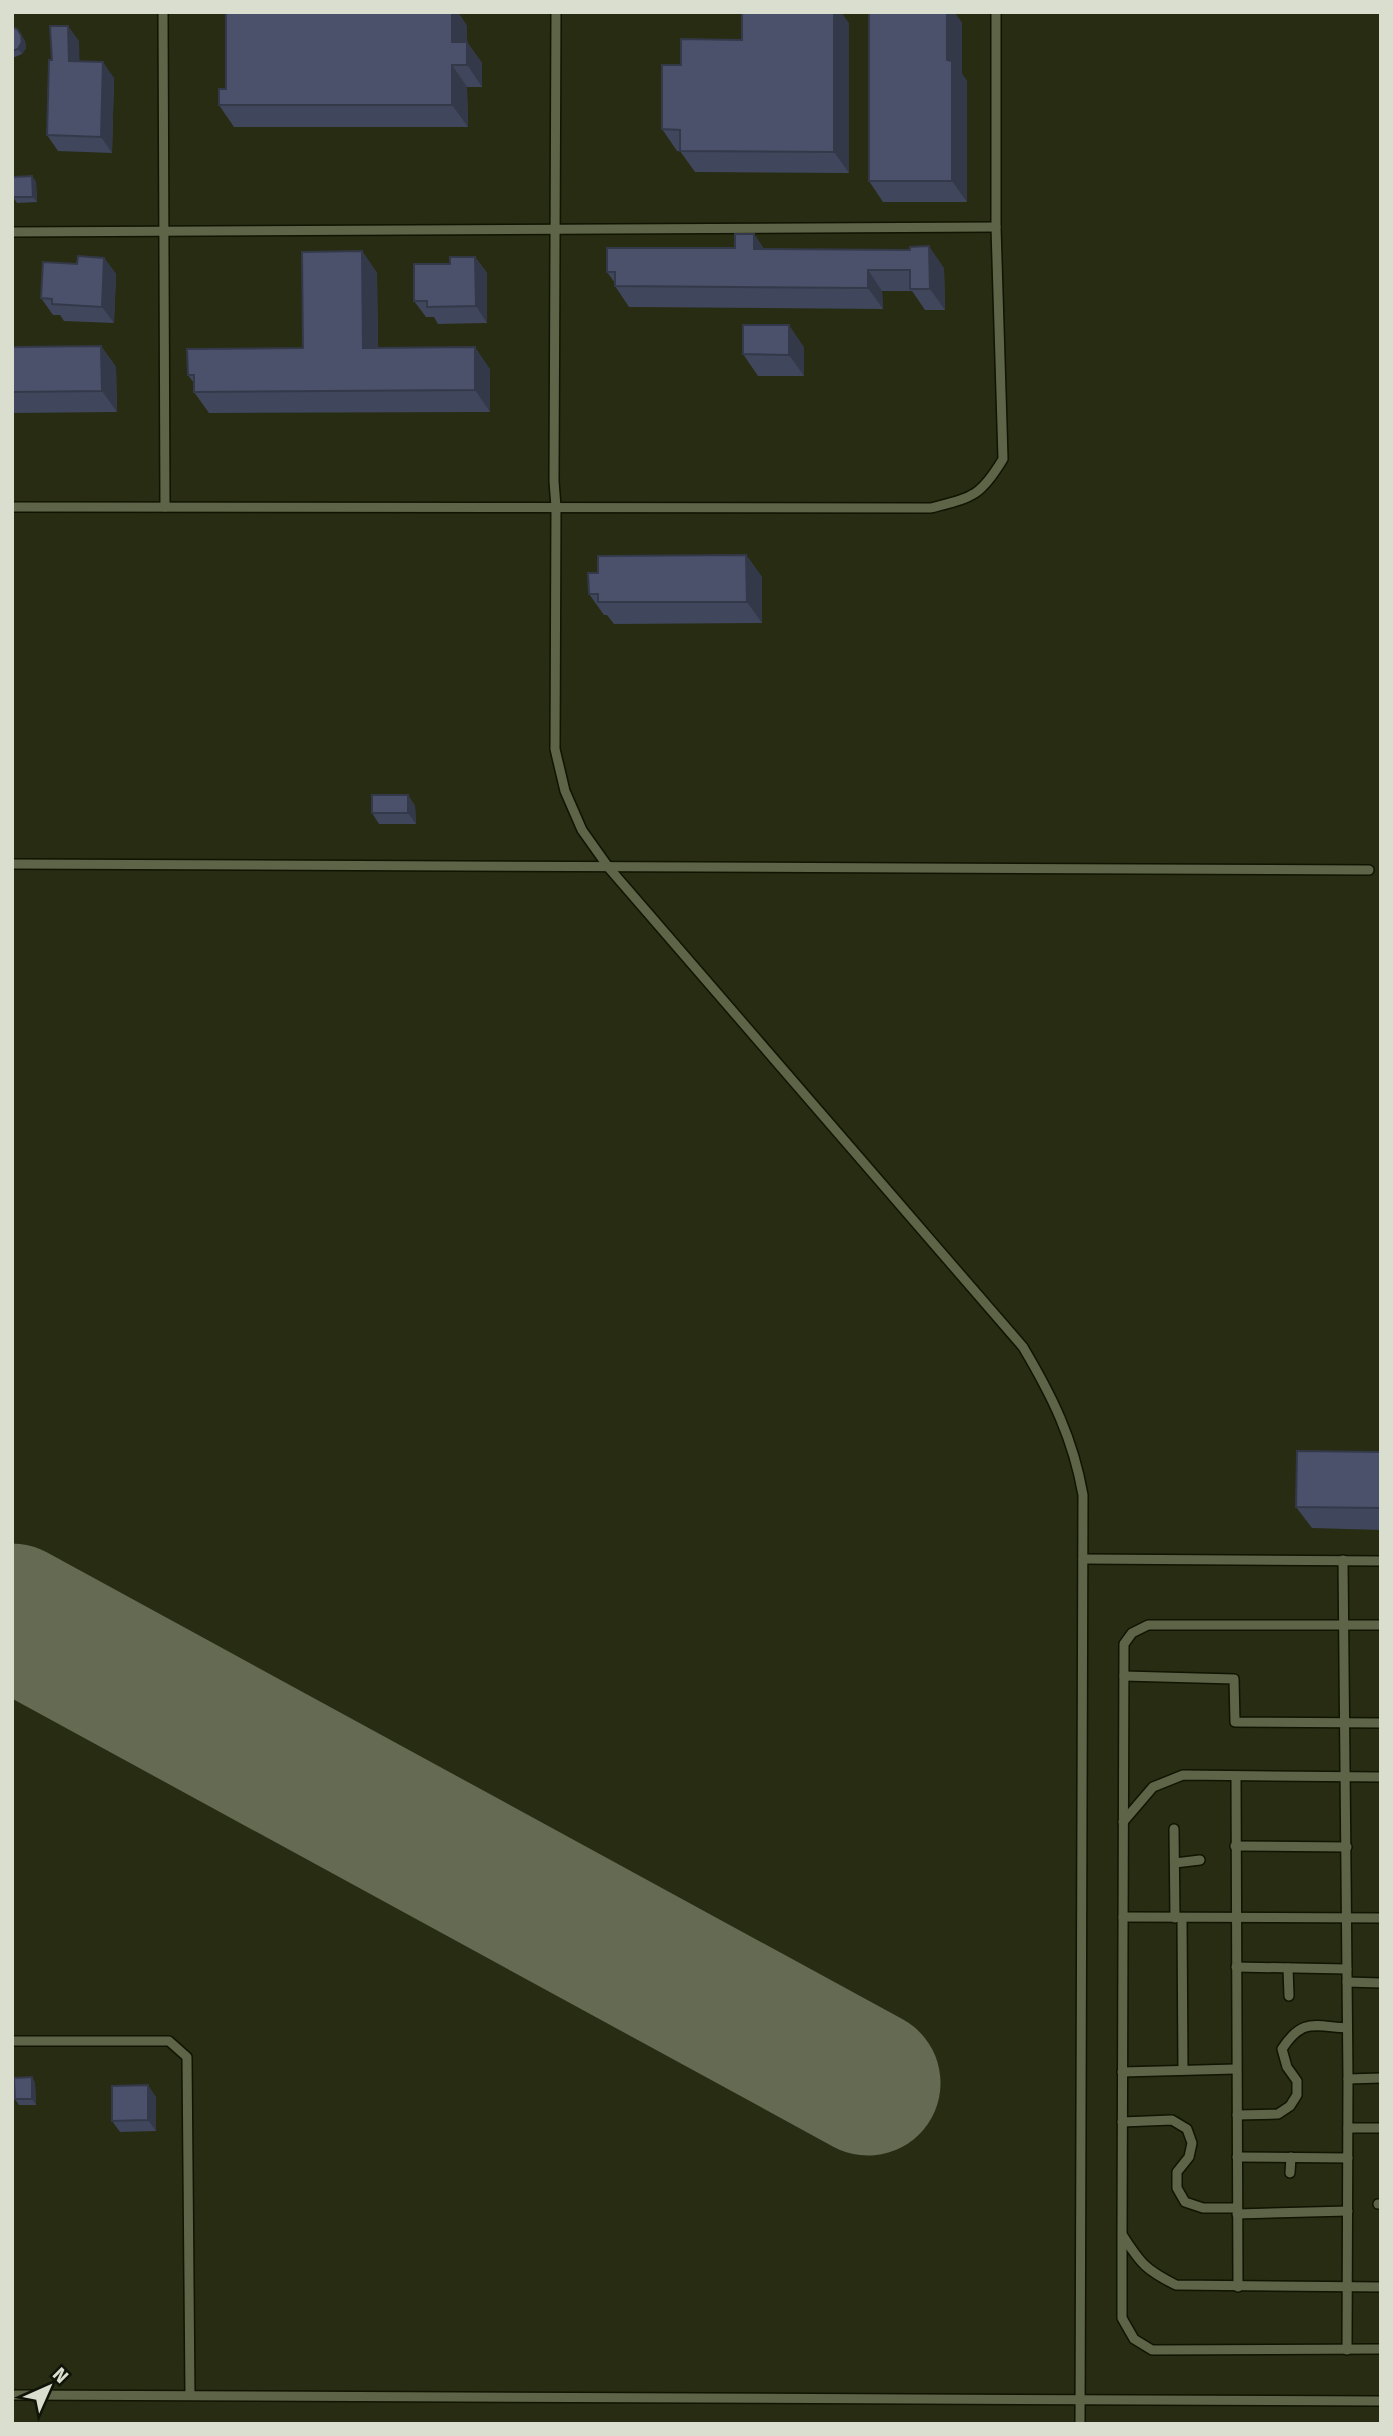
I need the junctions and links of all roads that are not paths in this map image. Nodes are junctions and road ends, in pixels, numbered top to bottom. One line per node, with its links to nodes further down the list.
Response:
1 (163, 12): 6 (lane)
2 (556, 12): 5 (lane)
3 (996, 12): 4 (lane)
4 (996, 227): 5 (lane); 10 (lane)
5 (555, 229): 6 (lane); 10 (lane)
6 (165, 230): 7 (lane); 9 (lane)
7 (12, 232)
8 (12, 507): 9 (lane)
9 (165, 507): 10 (lane)
10 (556, 508): 12 (lane)
11 (12, 864): 12 (lane)
12 (609, 868): 13 (lane); 14 (lane)
13 (1369, 870)
14 (1083, 1559): 15 (lane); 67 (lane)
15 (1343, 1560): 16 (lane); 17 (lane)
16 (1381, 1561)
17 (1346, 1625): 18 (lane); 19 (lane); 20 (lane)
18 (1381, 1625)
19 (1124, 1676): 20 (lane); 25 (lane)
20 (1346, 1723): 21 (lane); 23 (lane)
21 (1381, 1723)
22 (1236, 1776): 23 (lane); 25 (lane); 27 (lane)
23 (1346, 1777): 24 (lane); 28 (lane)
24 (1381, 1777)
25 (1123, 1822): 31 (lane)
26 (1174, 1829): 30 (lane)
27 (1235, 1846): 28 (lane); 33 (lane)
28 (1346, 1847): 35 (lane)
29 (1200, 1860): 30 (lane)
30 (1175, 1863): 32 (lane)
31 (1123, 1917): 32 (lane); 46 (lane)
32 (1179, 1918): 33 (lane); 45 (lane)
33 (1235, 1918): 35 (lane); 36 (lane)
34 (1381, 1918): 35 (lane)
35 (1347, 1919): 38 (lane)
36 (1236, 1967): 37 (lane); 44 (lane)
37 (1288, 1968): 38 (lane); 41 (lane)
38 (1347, 1969): 39 (lane)
39 (1347, 1982): 40 (lane); 42 (lane)
40 (1381, 1983)
41 (1289, 1996)
42 (1347, 2028): 48 (lane); 49 (lane)
43 (12, 2041): 66 (lane)
44 (1236, 2069): 45 (lane); 49 (lane)
45 (1183, 2070): 46 (lane)
46 (1122, 2072): 50 (lane)
47 (1381, 2078): 48 (lane)
48 (1348, 2079): 51 (lane)
49 (1237, 2115): 53 (lane)
50 (1122, 2122): 57 (lane); 59 (lane)
51 (1348, 2128): 52 (lane); 55 (lane)
52 (1381, 2128)
53 (1237, 2157): 54 (lane); 57 (lane)
54 (1291, 2157): 55 (lane); 56 (lane)
55 (1348, 2158): 58 (lane)
56 (1290, 2173)
57 (1237, 2211): 58 (lane); 60 (lane)
58 (1348, 2211): 62 (lane)
59 (1122, 2234): 60 (lane); 64 (lane)
60 (1238, 2287): 62 (lane)
61 (1381, 2287): 62 (lane)
62 (1348, 2288): 64 (lane)
63 (1381, 2349): 64 (lane)
64 (1347, 2350)
65 (12, 2395): 66 (lane)
66 (190, 2395): 67 (lane)
67 (1079, 2400): 68 (lane); 69 (lane)
68 (1381, 2401)
69 (1080, 2424)

